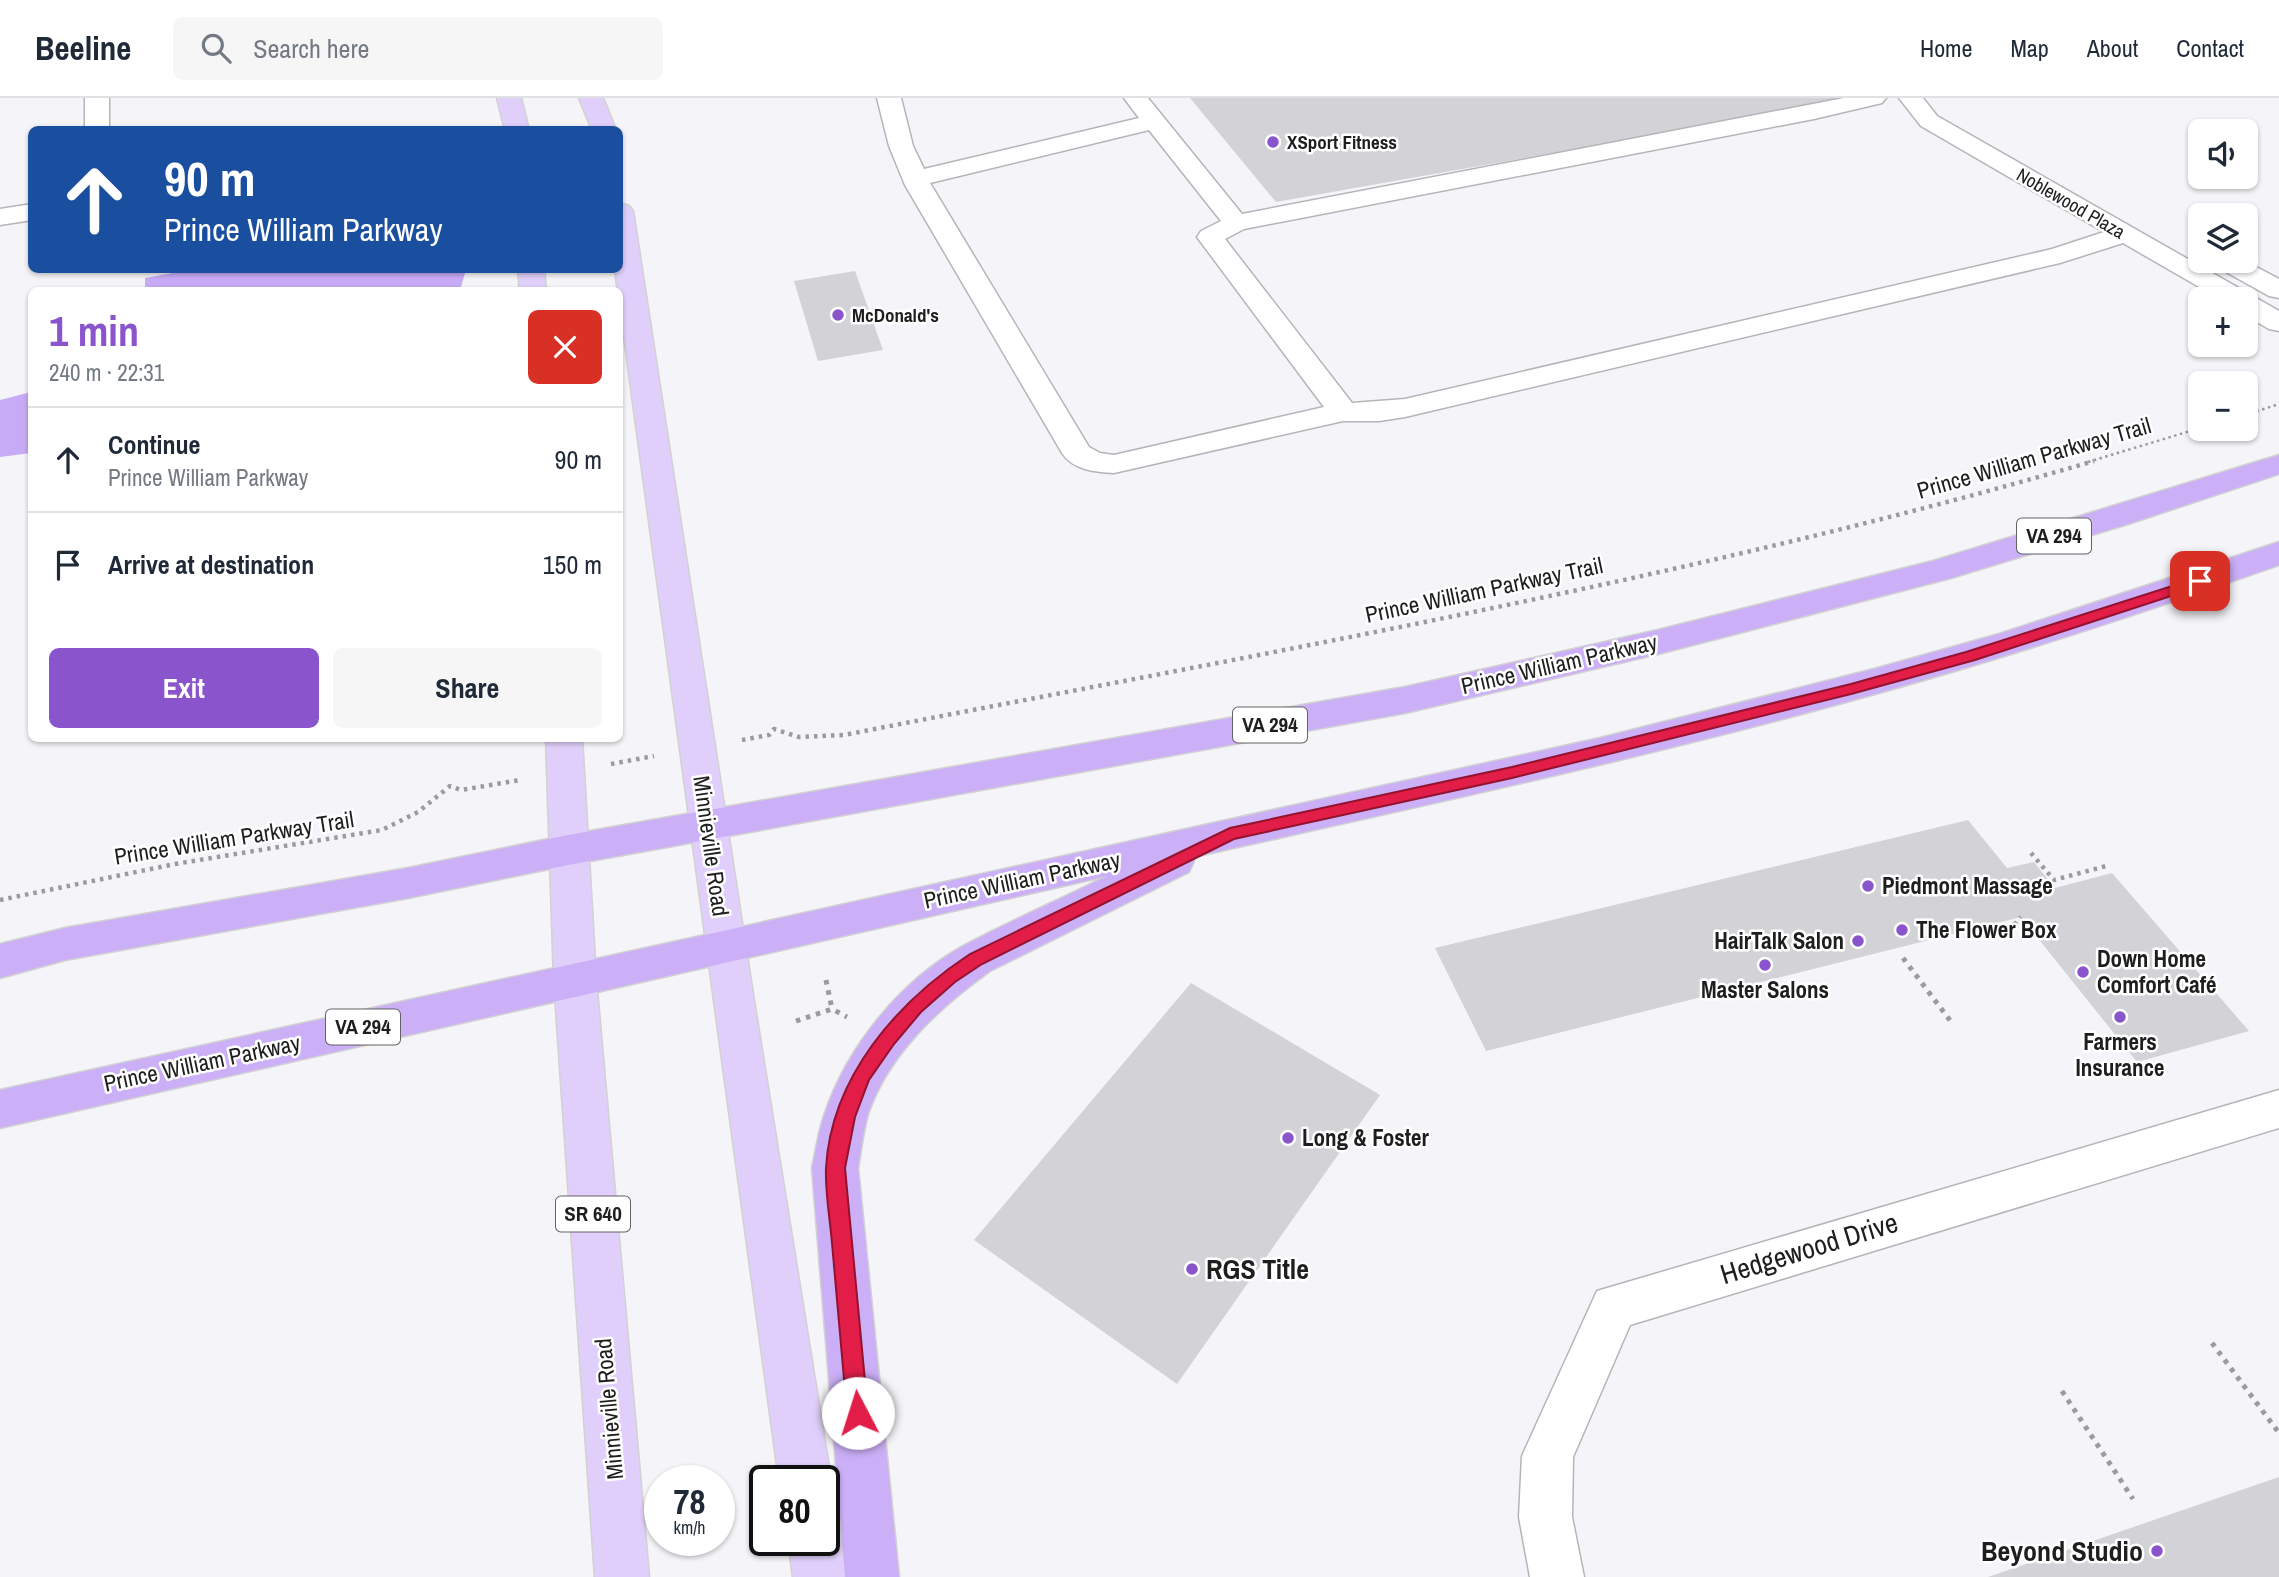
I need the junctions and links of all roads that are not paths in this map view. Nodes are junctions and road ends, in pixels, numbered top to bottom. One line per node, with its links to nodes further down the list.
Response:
1 (97, 98): 10 (street)
2 (509, 98): 11 (main road)
3 (592, 98): 12 (main road)
4 (890, 98): 14 (street)
5 (1136, 98): 9 (street)
6 (1874, 98): 17 (street)
7 (1912, 98): 19 (street, Noblewood Plaza)
8 (1924, 98): 13 (street, Noblewood Plaza)
9 (1155, 121): 14 (street); 17 (street)
10 (97, 126)
11 (516, 126)
12 (602, 126)
13 (2033, 153)
14 (915, 180): 25 (street)
15 (28, 213): 16 (street)
16 (0, 217)
17 (1236, 223): 25 (street)
18 (623, 232): 29 (main road, Minnieville Road)
19 (2126, 234): 21 (street, Noblewood Plaza); 25 (street)
20 (2248, 273): 22 (street)
21 (2218, 287)
22 (2279, 290)
23 (2258, 311): 24 (street)
24 (2279, 323)
25 (1343, 412)
26 (2279, 464): 29 (highway, Prince William Parkway / VA 294)
27 (2279, 553): 30 (highway, Prince William Parkway / VA 294)
28 (564, 742): 31 (main road, Minnieville Road / SR 640)
29 (709, 825): 31 (highway, Prince William Parkway / VA 294); 32 (main road, Minnieville Road)
30 (1230, 834): 32 (highway, Prince William Parkway / VA 294); 41 (highway)
31 (568, 850): 33 (highway, Prince William Parkway / VA 294); 34 (main road, Minnieville Road / SR 640)
32 (725, 946): 34 (highway, Prince William Parkway / VA 294); 37 (main road, Minnieville Road)
33 (0, 961)
34 (575, 979): 36 (highway, Prince William Parkway / VA 294); 39 (main road, Minnieville Road / SR 640)
35 (2279, 1109): 42 (street, Hedgewood Drive)
36 (0, 1110)
37 (803, 1465)
38 (817, 1556): 40 (main road)
39 (622, 1577)
40 (820, 1577)
41 (872, 1577)
42 (1557, 1577)

